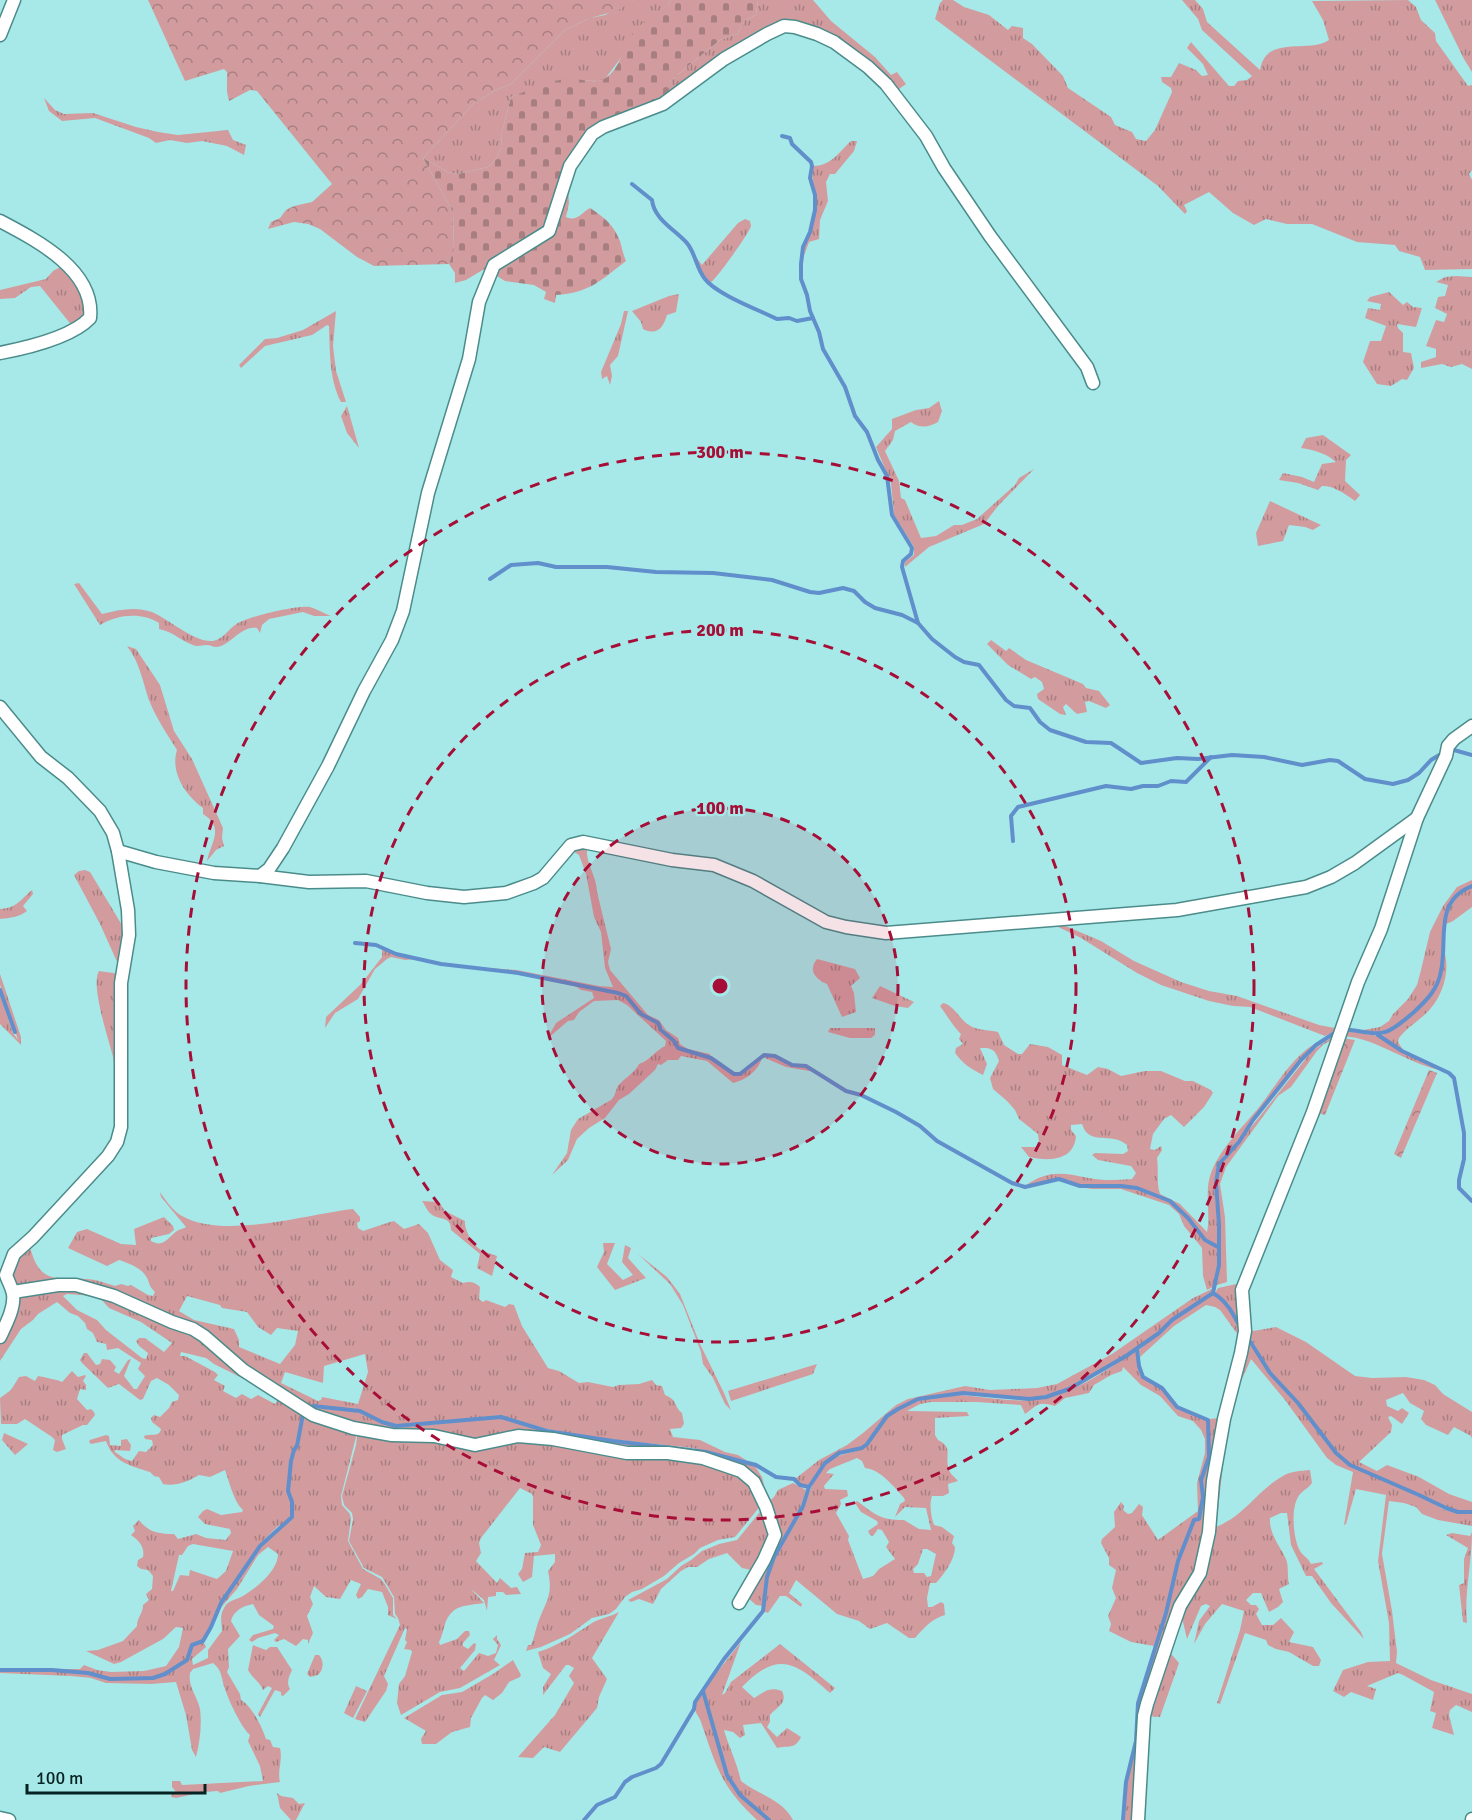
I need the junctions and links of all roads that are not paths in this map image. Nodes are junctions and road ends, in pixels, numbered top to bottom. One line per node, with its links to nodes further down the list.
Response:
1 (14, 0): 2 (street)
2 (0, 35)
3 (0, 221): 4 (street)
4 (0, 353)
5 (1093, 383): 10 (street)
6 (0, 707): 9 (street)
7 (1472, 726): 8 (street)
8 (1416, 818): 10 (street); 16 (street)
9 (118, 851): 10 (street); 11 (street)
10 (260, 876)
11 (13, 1292): 12 (street); 13 (street)
12 (0, 1337)
13 (739, 1603)
14 (0, 1818): 15 (street)
15 (9, 1820)
16 (1138, 1820)

